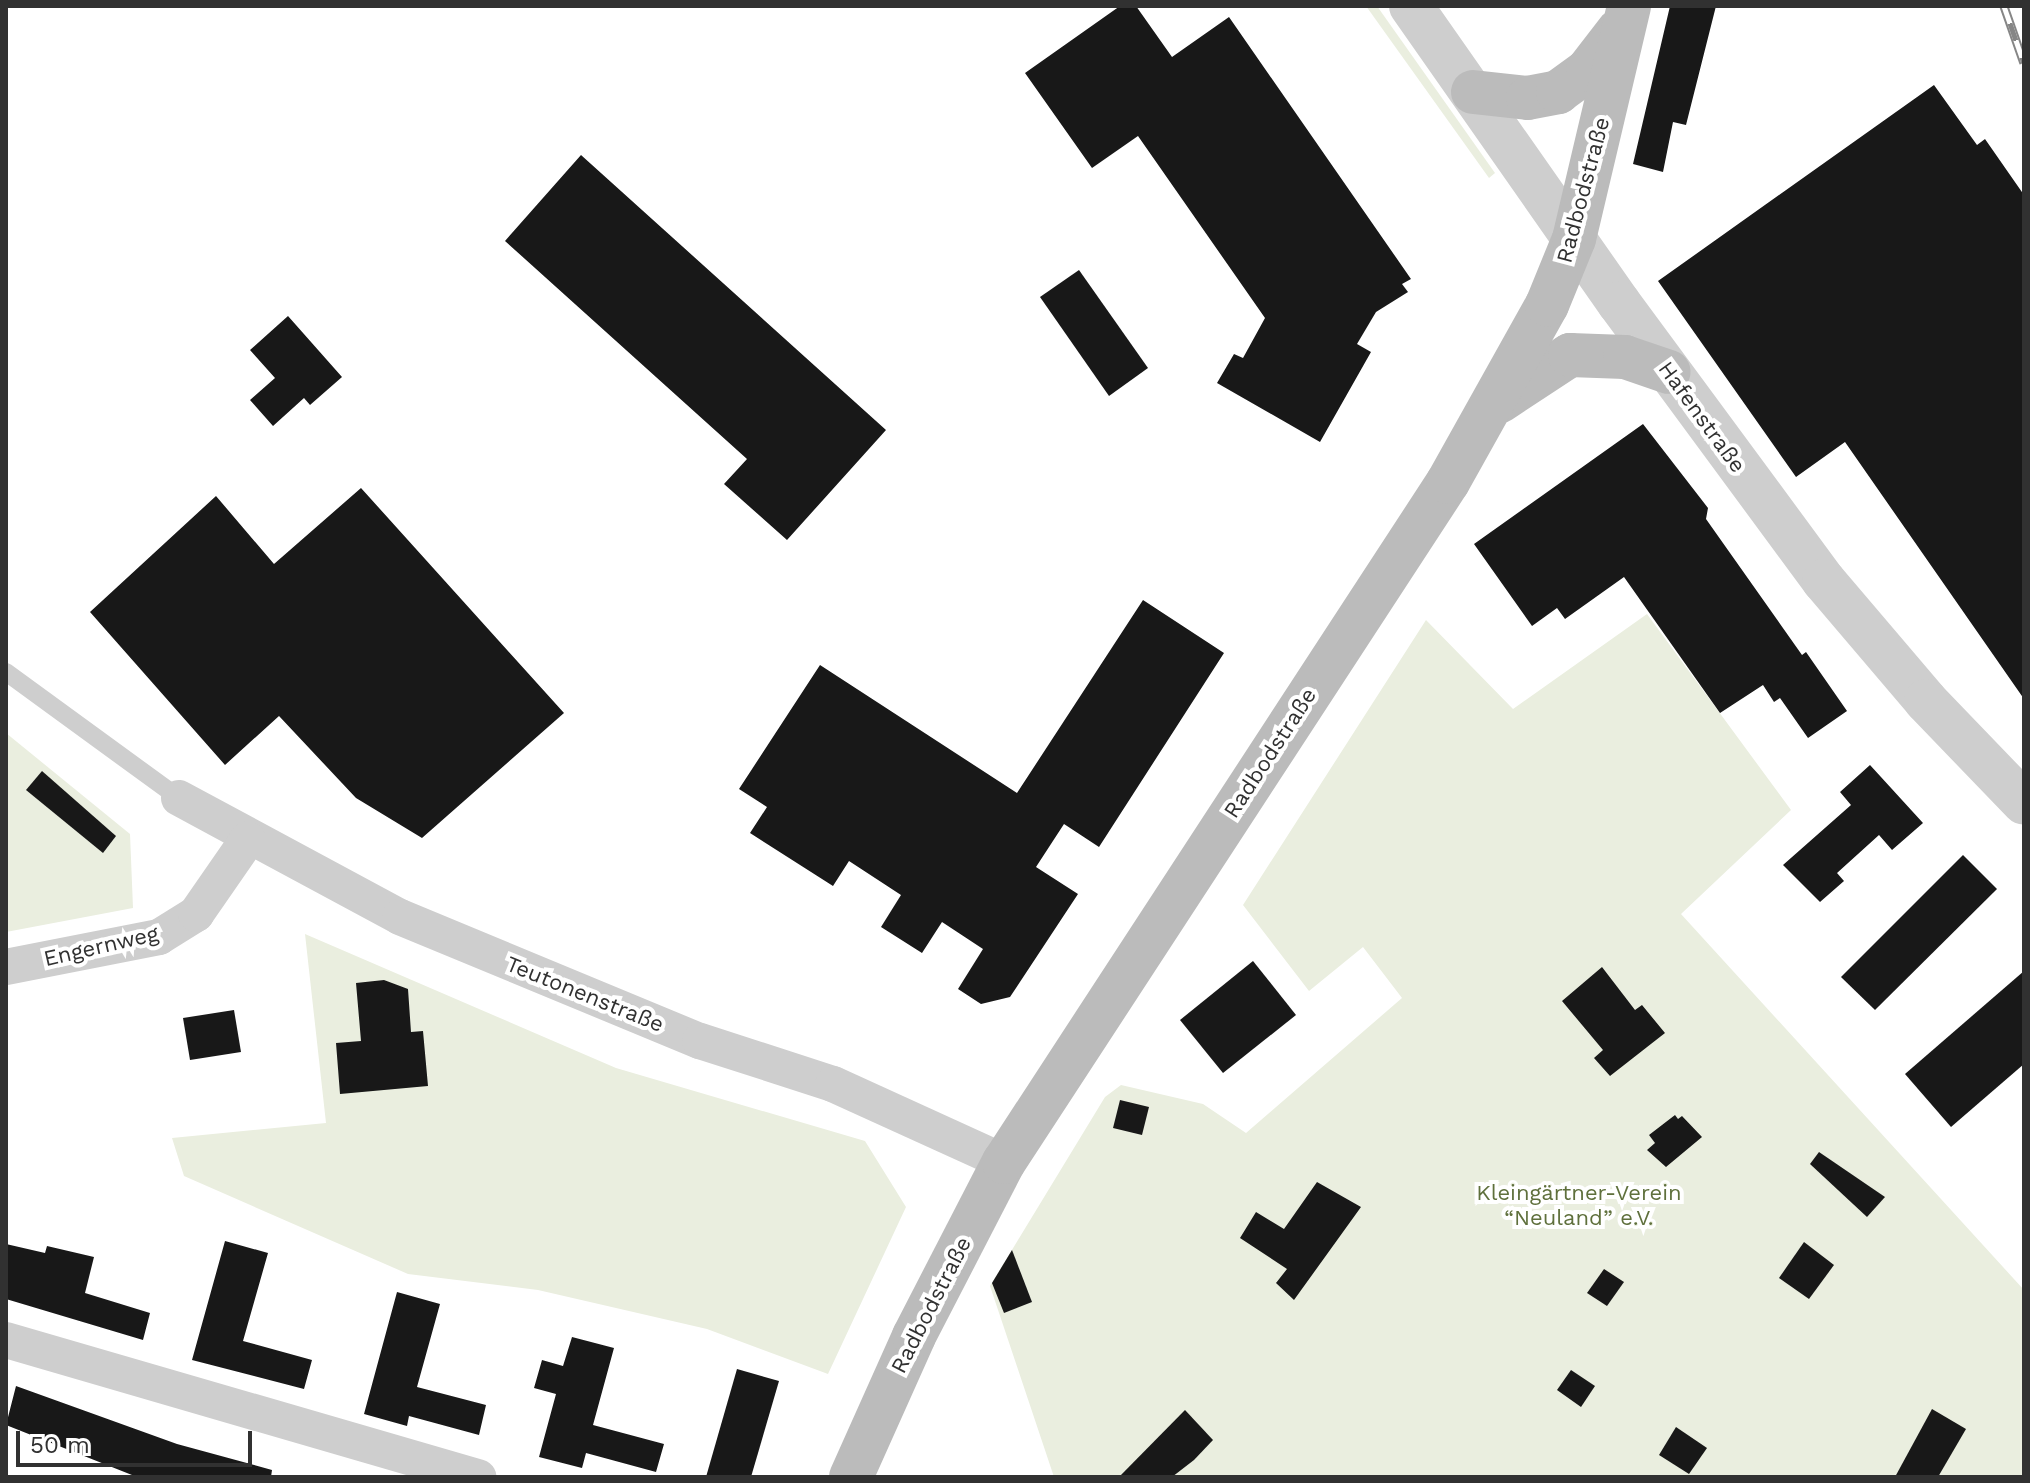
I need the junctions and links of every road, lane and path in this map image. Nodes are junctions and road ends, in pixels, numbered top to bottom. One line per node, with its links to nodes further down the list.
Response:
1 (1411, 6): 3 (street, Hafenstraße)
2 (1627, 14): 3 (main road); 4 (main road, Radbodstraße)
3 (1473, 92): 4 (street, Hafenstraße)
4 (1574, 239): 5 (street, Hafenstraße); 6 (main road, Radbodstraße)
5 (1669, 372): 6 (main road); 9 (street, Hafenstraße)
6 (1491, 407): 12 (main road, Radbodstraße)
7 (6, 672): 8 (lane)
8 (179, 798): 10 (street, Teutonenstraße)
9 (2024, 803)
10 (248, 839): 11 (street, Engernweg); 12 (street, Teutonenstraße)
11 (6, 967)
12 (1004, 1162): 15 (main road, Radbodstraße)
13 (6, 1340): 14 (street)
14 (479, 1477)
15 (851, 1477)

